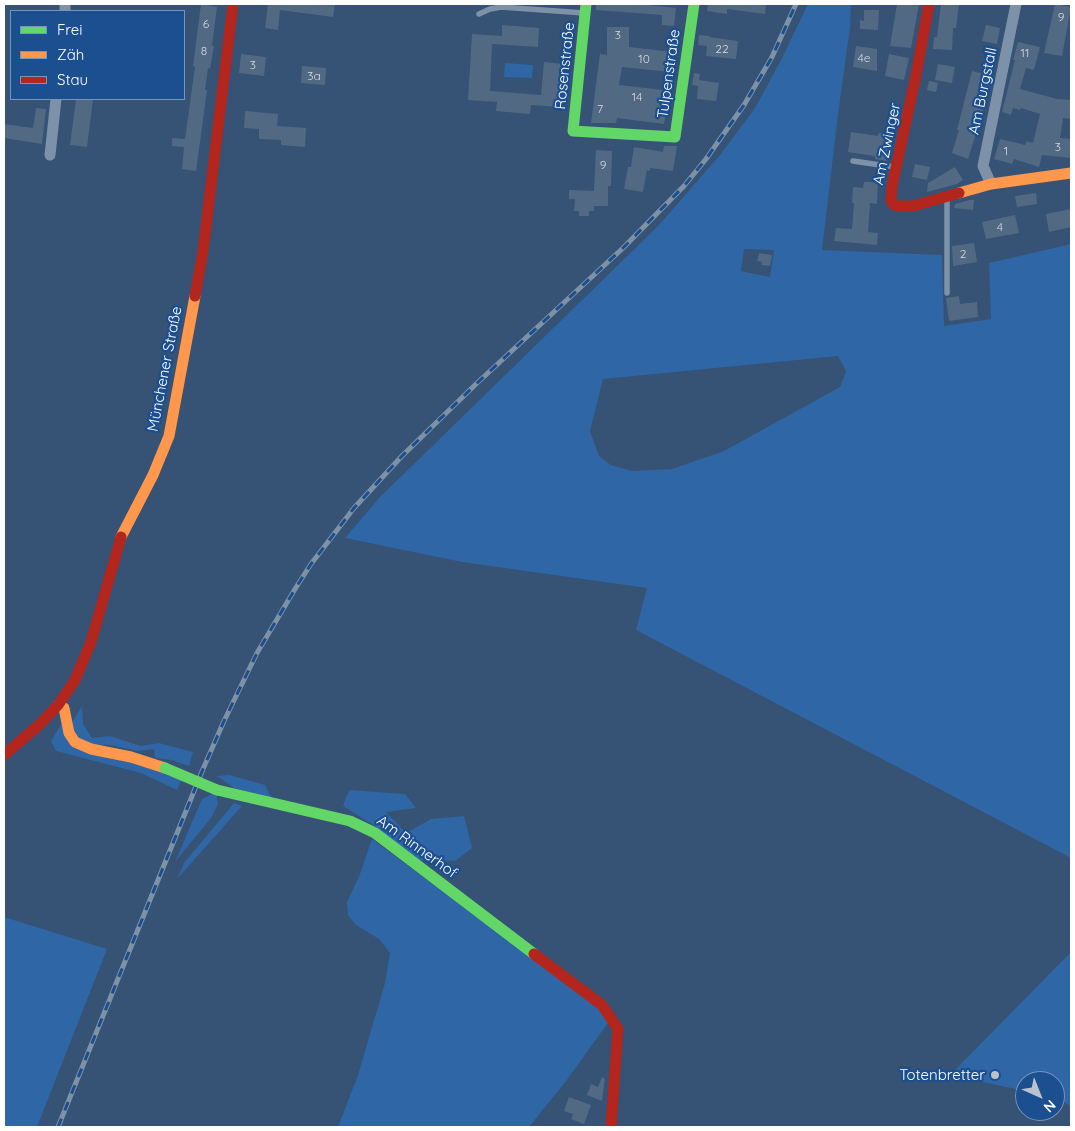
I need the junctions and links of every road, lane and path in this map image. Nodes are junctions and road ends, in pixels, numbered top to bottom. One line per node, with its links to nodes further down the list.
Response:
1 (233, 4): 16 (street, Münchener Straße)
2 (694, 4): 8 (street, Tulpenstraße)
3 (929, 4): 11 (street, Am Zwinger)
4 (1016, 4): 13 (street, Am Burgstall)
5 (586, 8): 6 (lane); 8 (street, Rosenstraße)
6 (479, 14)
7 (56, 100): 9 (street)
8 (573, 131)
9 (50, 155)
10 (853, 161): 11 (lane)
11 (896, 168): 14 (street, Am Zwinger)
12 (1071, 172): 13 (street, Am Zwinger)
13 (991, 184): 14 (street, Am Zwinger)
14 (947, 197): 15 (lane)
15 (948, 293)
16 (58, 705): 17 (street, Münchener Straße); 18 (street, Am Rinnerhof, bridge)
17 (4, 754)
18 (612, 1127)

